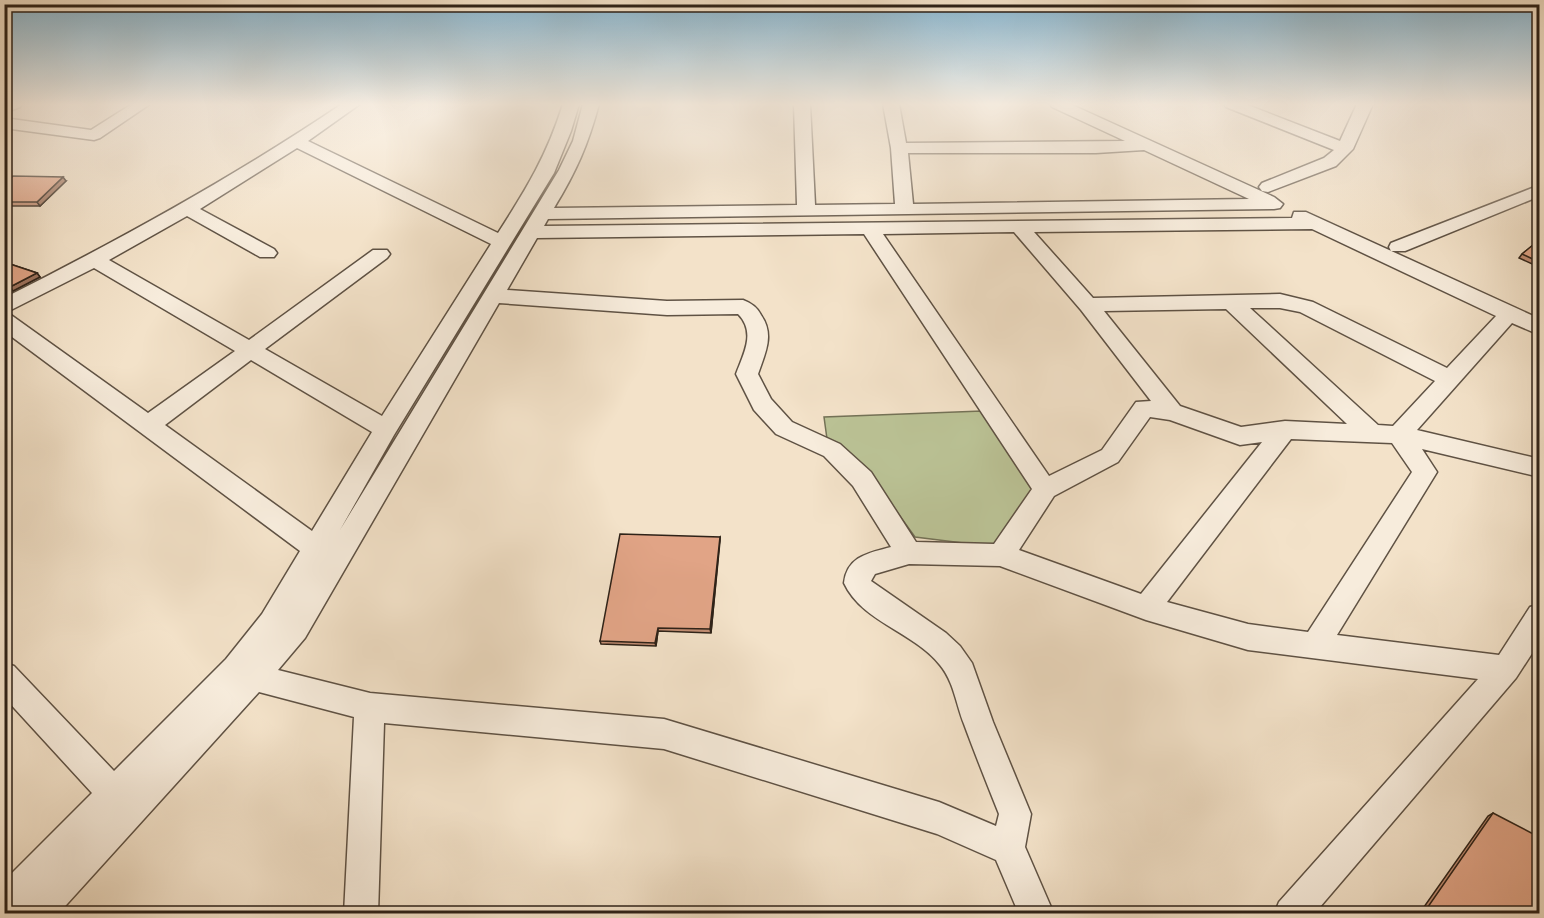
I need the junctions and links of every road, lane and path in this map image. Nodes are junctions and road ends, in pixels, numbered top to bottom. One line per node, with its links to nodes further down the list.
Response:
1 (289, 147): 14 (street)
2 (307, 147): 21 (street)
3 (556, 147): 21 (street)
4 (578, 147): 17 (street)
5 (804, 147): 16 (street)
6 (1116, 147): 10 (street)
7 (1153, 147): 13 (street)
8 (1170, 147): 13 (street)
9 (1340, 147): 11 (street)
10 (899, 148): 15 (street)
11 (1345, 149): 13 (street)
12 (1539, 190): 22 (street)
13 (1271, 195): 15 (street); 18 (street); 22 (street)
14 (185, 208): 23 (street); 25 (street)
15 (904, 209): 16 (street)
16 (806, 210): 17 (street)
17 (537, 223): 20 (street); 26 (street)
18 (1313, 223): 19 (street); 31 (street)
19 (1019, 226): 20 (street); 28 (street)
20 (870, 228): 43 (street)
21 (502, 242): 38 (street)
22 (1398, 247): 30 (street)
23 (267, 253)
24 (380, 254): 34 (street)
25 (96, 261): 29 (street); 34 (street)
26 (493, 296): 45 (street); 51 (street)
27 (1231, 302): 28 (street); 35 (street); 40 (street)
28 (1088, 305): 36 (street)
29 (4, 307)
30 (1539, 312)
31 (1509, 314): 33 (street); 35 (street)
32 (4, 320): 37 (street)
33 (1539, 328)
34 (250, 350): 37 (street); 38 (street)
35 (1449, 379): 41 (street)
36 (1172, 412): 39 (street); 43 (street)
37 (149, 425): 44 (street)
38 (386, 429): 44 (street)
39 (1285, 430): 40 (street); 47 (street)
40 (1372, 434): 41 (street)
41 (1399, 435): 42 (street); 49 (street)
42 (1539, 468)
43 (1045, 489): 46 (street)
44 (316, 548): 51 (street)
45 (909, 553): 46 (street); 55 (street)
46 (1001, 555): 47 (street)
47 (1146, 608): 49 (street)
48 (1539, 616): 50 (street)
49 (1315, 646): 50 (street)
50 (1506, 669): 60 (street)
51 (245, 673): 53 (street); 54 (street); 57 (street)
52 (4, 676): 54 (street)
53 (370, 707): 55 (street); 58 (street)
54 (113, 793): 56 (street)
55 (1008, 848): 59 (street)
56 (4, 906)
57 (34, 914)
58 (361, 914)
59 (1036, 914)
60 (1291, 914)

